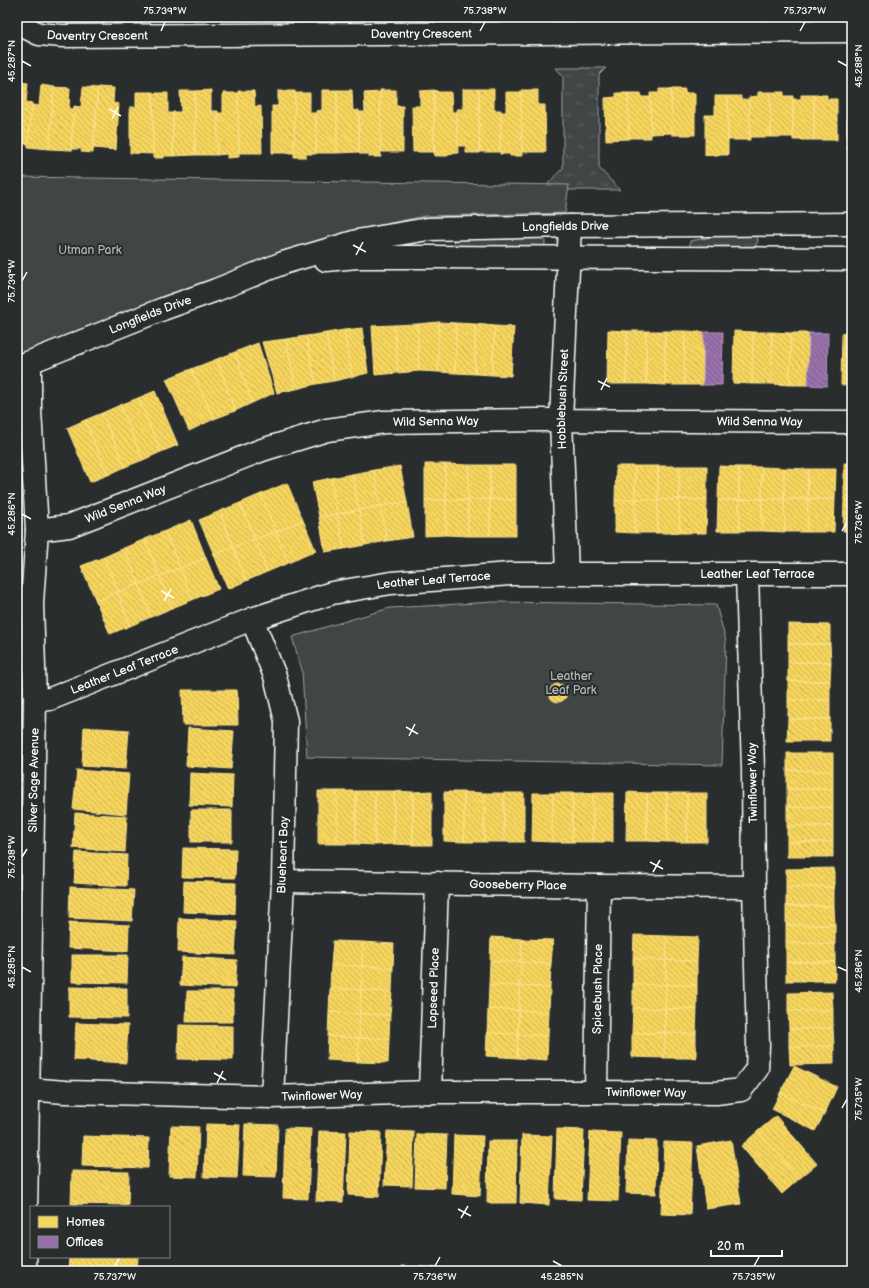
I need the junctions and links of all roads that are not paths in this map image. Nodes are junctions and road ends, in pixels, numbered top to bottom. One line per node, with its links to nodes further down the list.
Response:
1 (17, 23): 2 (street, Daventry Crescent)
2 (678, 25): 3 (street, Daventry Crescent)
3 (852, 31)
4 (852, 224): 5 (street, Longfields Drive)
5 (570, 226): 6 (street, Hobblebush Street); 8 (street, Longfields Drive)
6 (569, 258): 7 (street, Longfields Drive); 8 (street, Longfields Drive); 10 (street, Hobblebush Street)
7 (852, 259)
8 (283, 263): 9 (street, Longfields Drive)
9 (24, 364): 12 (street, Silver Sage Avenue)
10 (561, 420): 11 (street, Wild Senna Way); 12 (street, Wild Senna Way); 13 (street, Hobblebush Street)
11 (852, 422)
12 (37, 530): 17 (street, Silver Sage Avenue)
13 (567, 573): 14 (street, Leather Leaf Terrace); 16 (street, Leather Leaf Terrace)
14 (747, 574): 15 (street, Leather Leaf Terrace); 21 (street, Twinflower Way)
15 (852, 574)
16 (252, 619): 17 (street, Leather Leaf Terrace); 18 (street, Blueheart Bay)
17 (35, 700): 22 (street, Silver Sage Avenue)
18 (283, 881): 19 (street, Gooseberry Place); 25 (street, Blueheart Bay)
19 (437, 884): 20 (street, Gooseberry Place); 23 (street, Lopseed Place)
20 (599, 886): 21 (street, Gooseberry Place); 24 (street, Spicebush Place)
21 (754, 888): 24 (street, Twinflower Way)
22 (28, 1089): 25 (street, Twinflower Way); 26 (street, Silver Sage Avenue)
23 (430, 1092): 24 (street, Twinflower Way); 25 (street, Twinflower Way)
24 (596, 1092)
25 (272, 1097)
26 (25, 1271)

